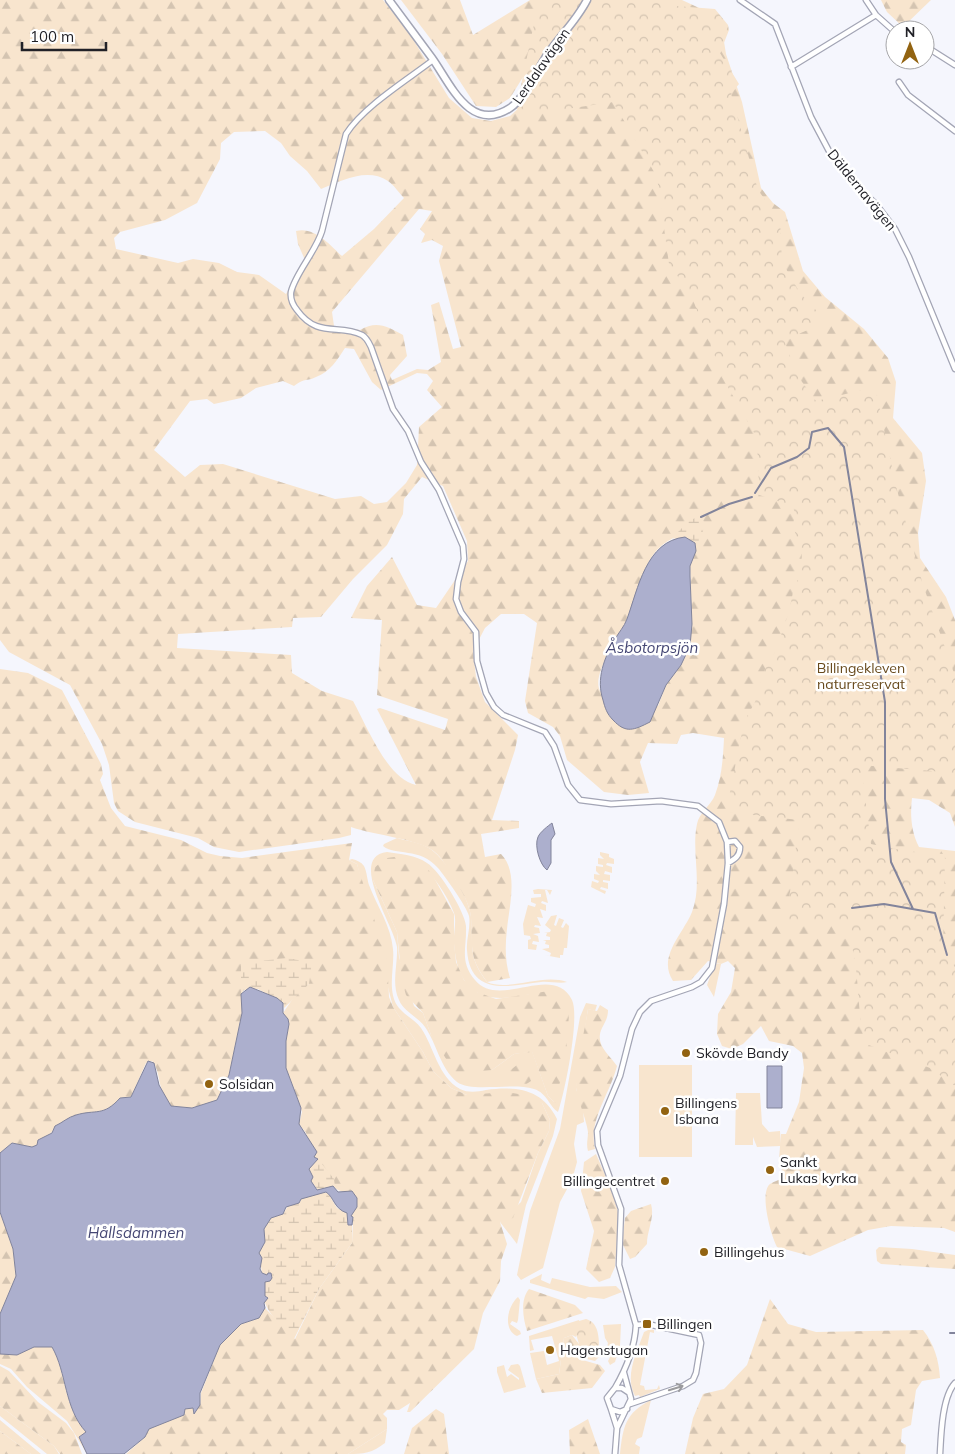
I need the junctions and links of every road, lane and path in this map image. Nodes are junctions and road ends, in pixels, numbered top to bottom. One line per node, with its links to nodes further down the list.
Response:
1 (389, 0): 8 (street, Lerdalavägen)
2 (587, 0): 8 (street, Lerdalavägen)
3 (740, 0): 10 (street, Däldernavägen)
4 (866, 0): 5 (street)
5 (876, 15): 6 (street); 10 (street)
6 (885, 23)
7 (935, 52): 9 (street)
8 (433, 60): 14 (street)
9 (955, 65)
10 (792, 67): 13 (street, Däldernavägen)
11 (899, 82): 12 (street)
12 (955, 131)
13 (955, 370)
14 (727, 842): 15 (street); 15 (street)
15 (728, 863): 16 (street)
16 (636, 1325): 17 (street); 21 (street, one-way to 16)
17 (624, 1373): 19 (street); 20 (street)
18 (955, 1383): 25 (street)
19 (616, 1388): 20 (street); 22 (street)
20 (628, 1392): 21 (street)
21 (629, 1406): 22 (street); 23 (street)
22 (612, 1410): 23 (street)
23 (617, 1428): 24 (street)
24 (615, 1454)
25 (940, 1454)

